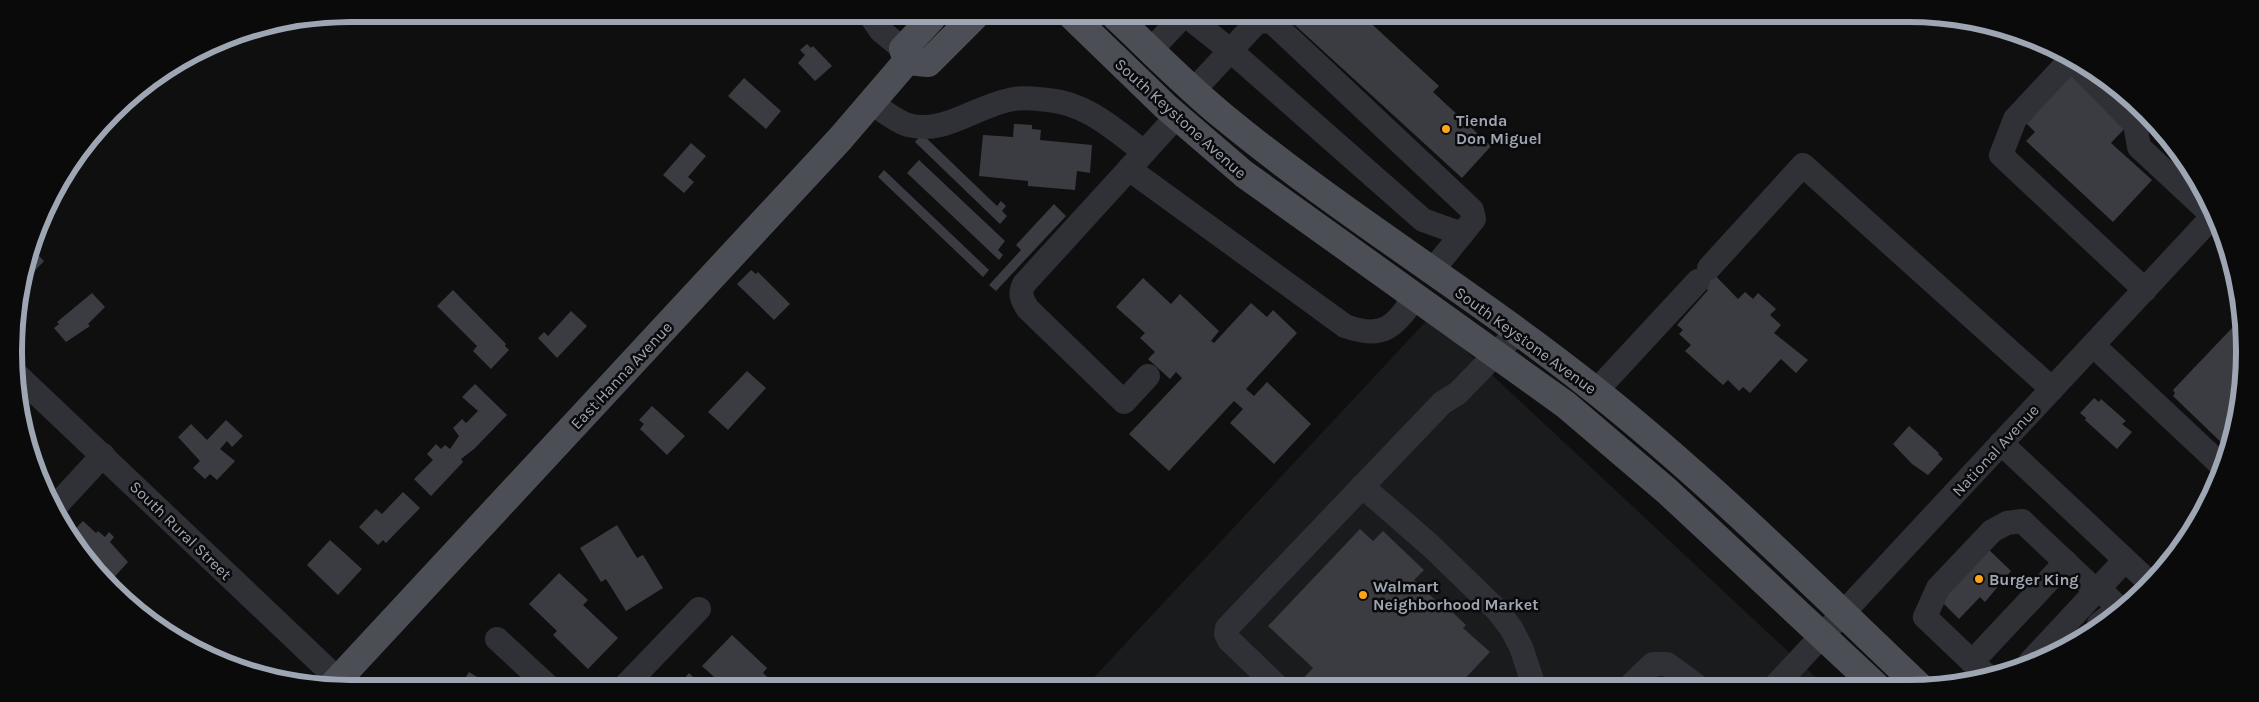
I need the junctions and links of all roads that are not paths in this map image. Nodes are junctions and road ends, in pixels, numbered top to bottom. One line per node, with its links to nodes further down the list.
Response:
1 (875, 22): 12 (street)
2 (929, 22): 12 (main road, East Hanna Avenue)
3 (970, 22): 12 (main road)
4 (1079, 22): 17 (main road, South Keystone Avenue)
5 (1121, 22): 10 (main road, South Keystone Avenue)
6 (1177, 22): 10 (street)
7 (1194, 22): 11 (street)
8 (1257, 22): 11 (street)
9 (1272, 22): 21 (street)
10 (1151, 50): 15 (main road, South Keystone Avenue)
11 (1231, 51): 15 (street); 21 (street)
12 (905, 55): 16 (main road, East Hanna Avenue)
13 (2067, 64): 23 (street)
14 (2088, 76): 19 (street)
15 (1193, 91): 22 (main road, South Keystone Avenue)
16 (872, 103): 18 (street); 49 (main road, East Hanna Avenue)
17 (1177, 116): 18 (street); 24 (main road, South Keystone Avenue)
18 (1137, 161): 24 (street); 28 (street)
19 (2189, 182)
20 (2211, 225): 23 (street, National Avenue)
21 (1462, 234): 22 (street)
22 (1432, 271): 24 (main road); 25 (main road, South Keystone Avenue)
23 (2144, 290): 26 (street, National Avenue)
24 (1415, 297): 27 (main road, South Keystone Avenue)
25 (1517, 332): 27 (street); 31 (main road, South Keystone Avenue)
26 (2092, 345): 30 (street, National Avenue); 34 (street)
27 (1495, 354): 35 (street); 44 (main road, South Keystone Avenue)
28 (1148, 376)
29 (24, 381): 33 (street, South Rural Street)
30 (2052, 389): 31 (street); 32 (street, National Avenue)
31 (1596, 391): 43 (main road, South Keystone Avenue)
32 (2002, 443): 37 (street); 43 (street, National Avenue)
33 (103, 456): 36 (street); 48 (street, South Rural Street)
34 (2217, 461)
35 (1362, 486): 52 (street); 53 (street)
36 (60, 502)
37 (2125, 560): 39 (street); 40 (street)
38 (2066, 562): 40 (street); 47 (street); 47 (street)
39 (2145, 578)
40 (2097, 589): 41 (street); 46 (street)
41 (2116, 605)
42 (699, 609): 51 (street)
43 (1842, 613): 44 (street, National Avenue); 58 (main road, South Keystone Avenue)
44 (1822, 635): 56 (street, National Avenue); 57 (main road, South Keystone Avenue)
45 (497, 638): 50 (street)
46 (2039, 652)
47 (1979, 669)
48 (334, 679)
49 (343, 680)
50 (542, 680)
51 (631, 680)
52 (1272, 680)
53 (1532, 680)
54 (1636, 680): 55 (street)
55 (1689, 680)
56 (1781, 680)
57 (1869, 680)
58 (1912, 680)

